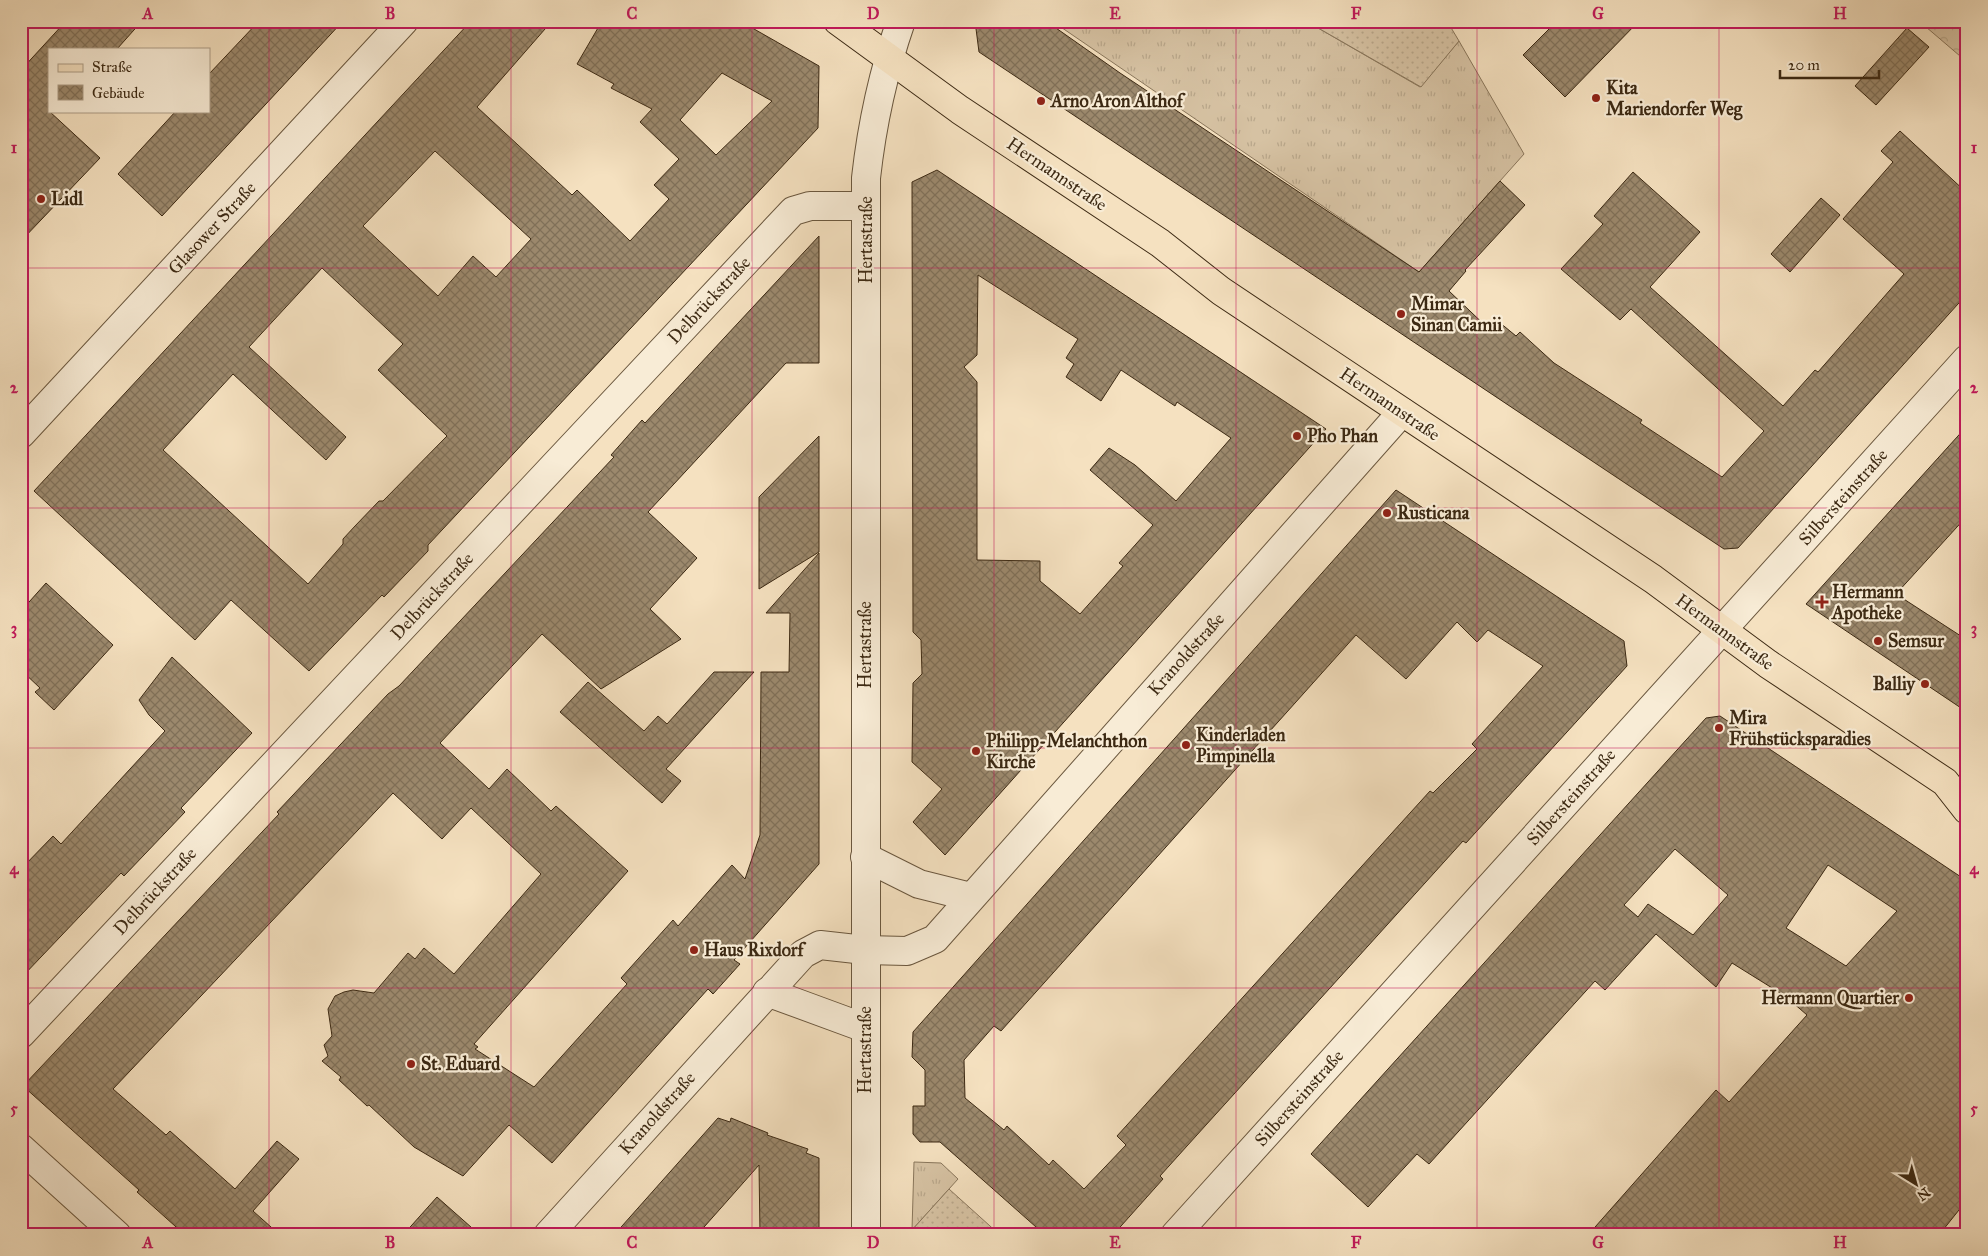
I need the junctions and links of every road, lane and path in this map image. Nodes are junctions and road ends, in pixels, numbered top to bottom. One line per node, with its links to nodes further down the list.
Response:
1 (404, 21): 8 (street, Glasower Straße)
2 (838, 21): 4 (main road, Hermannstraße)
3 (901, 21): 4 (street, Hertastraße)
4 (888, 58): 5 (street, Hertastraße); 7 (main road, Hermannstraße)
5 (866, 206): 12 (street, Hertastraße); 17 (street, Delbrückstraße)
6 (1967, 360): 9 (street, Silbersteinstraße)
7 (1402, 412): 9 (main road, Hermannstraße); 13 (street, Kranoldstraße)
8 (21, 434)
9 (1722, 630): 10 (main road, Hermannstraße); 22 (street, Silbersteinstraße)
10 (1956, 785): 11 (main road, Hermannstraße)
11 (1967, 810)
12 (865, 857): 13 (street); 14 (street, Hertastraße)
13 (971, 897): 14 (street, Kranoldstraße)
14 (865, 950): 15 (street, Kranoldstraße); 16 (street, Hertastraße)
15 (767, 992): 16 (street); 20 (street, Kranoldstraße)
16 (865, 1028): 21 (street, Hertastraße)
17 (21, 1034)
18 (21, 1148): 19 (street)
19 (118, 1235)
20 (548, 1235)
21 (866, 1235)
22 (1175, 1235)

